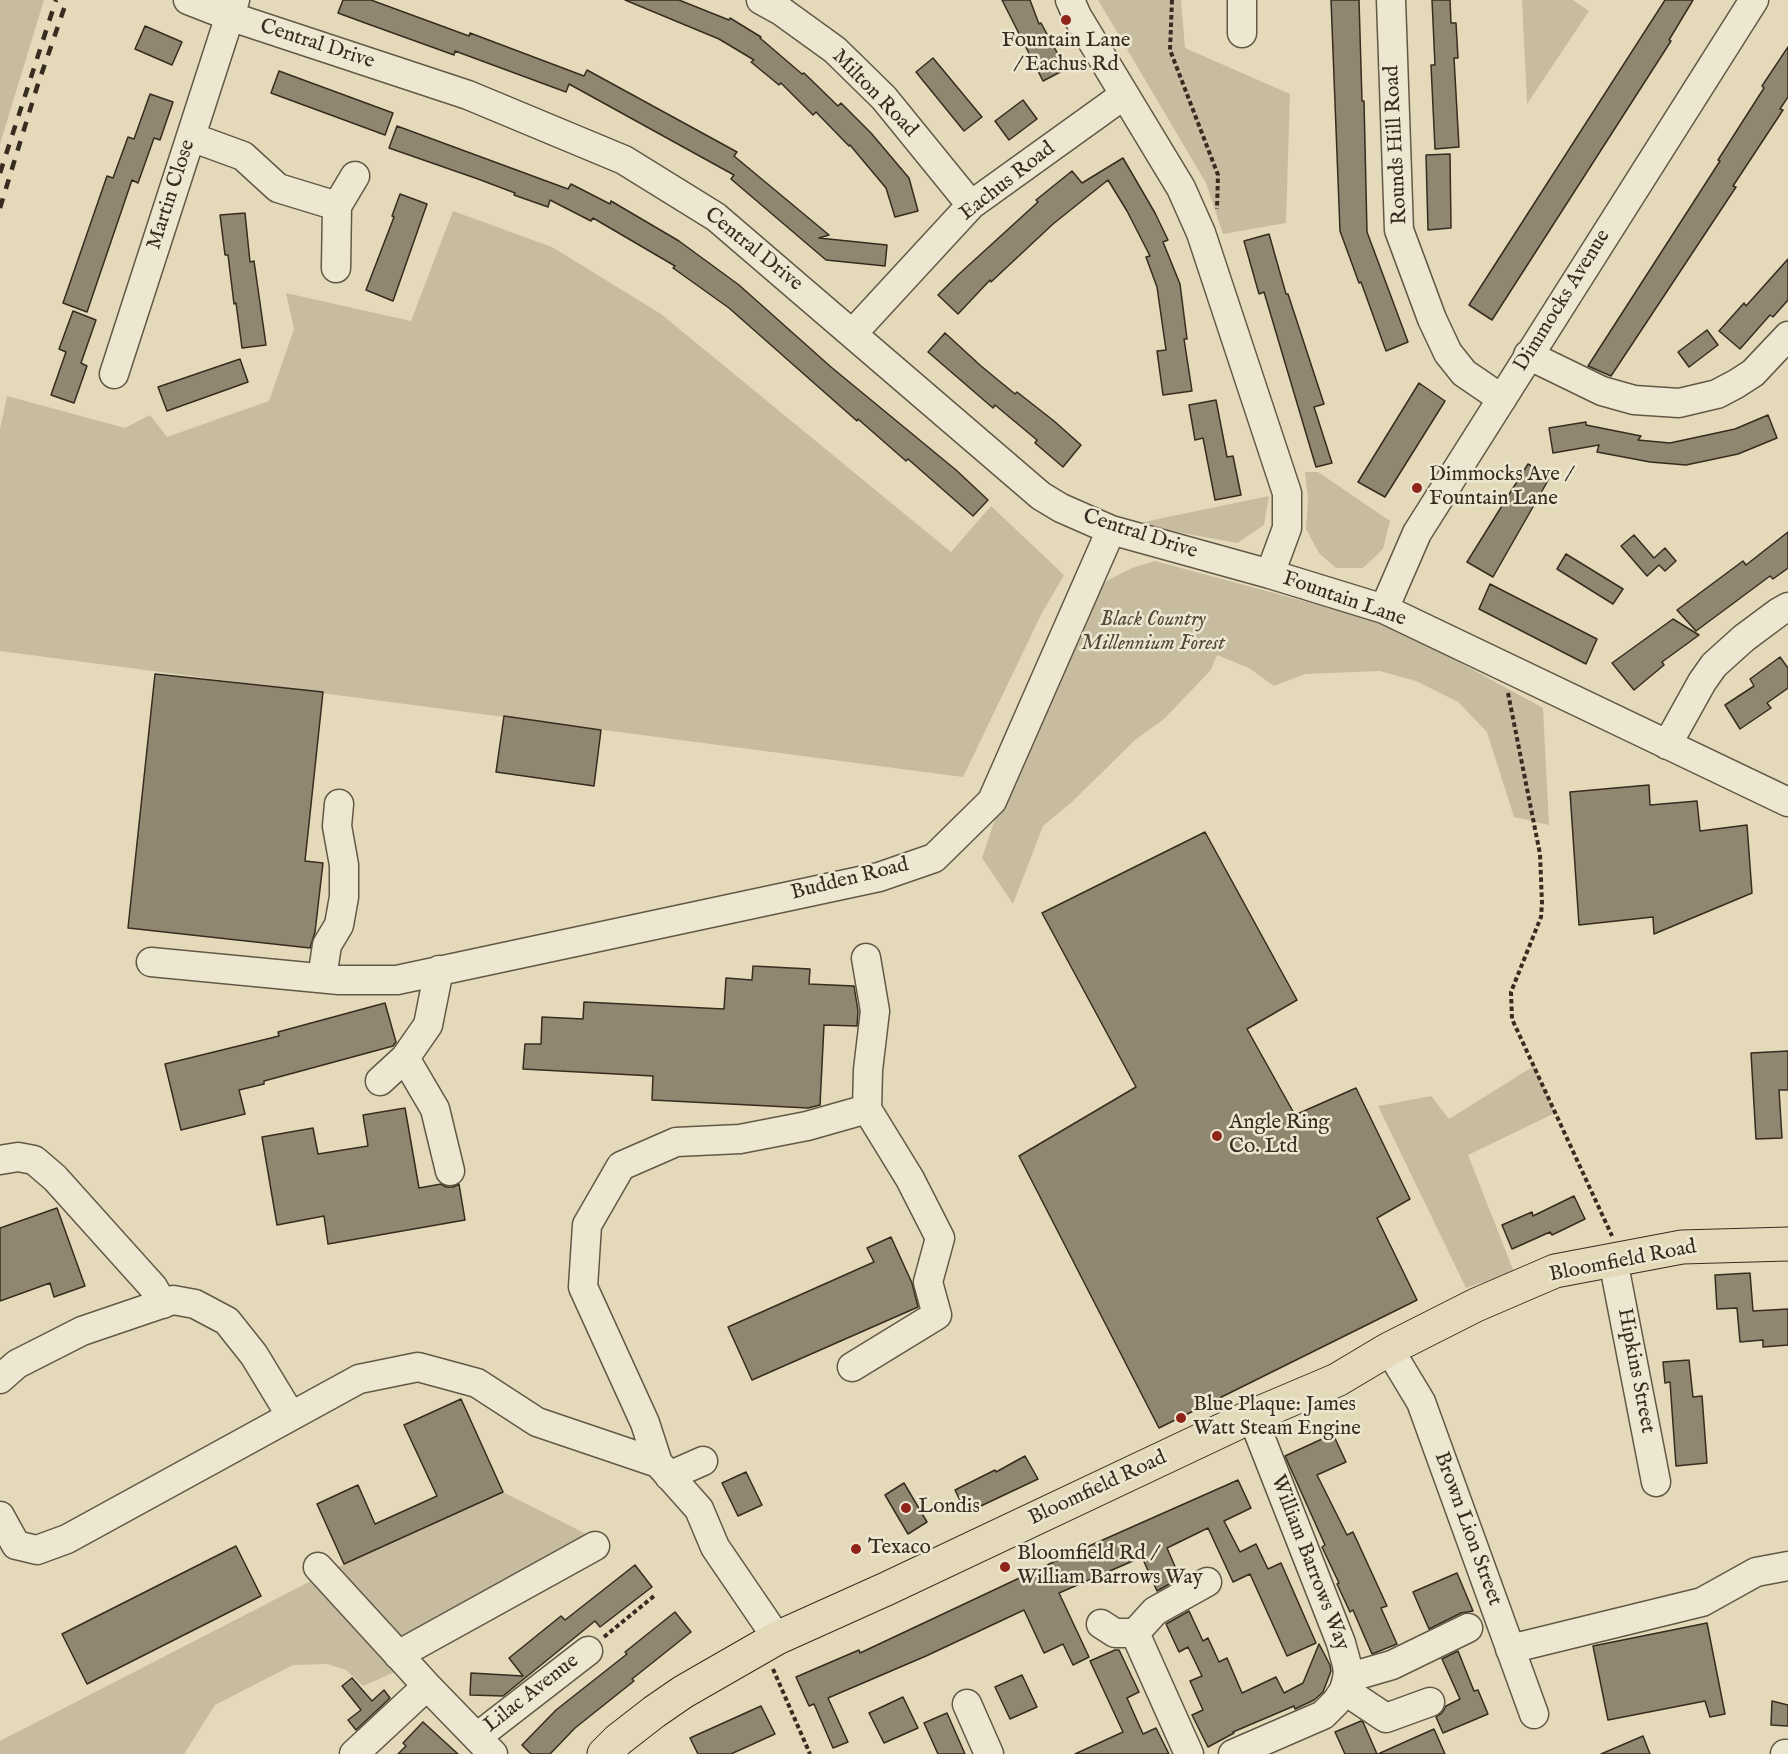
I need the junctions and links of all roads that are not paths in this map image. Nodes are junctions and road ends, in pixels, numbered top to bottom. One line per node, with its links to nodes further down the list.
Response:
1 (188, 0): 7 (street, Central Drive)
2 (761, 0): 12 (street, Milton Road)
3 (1070, 0): 9 (street, Fountain Lane)
4 (1242, 0): 8 (street)
5 (1390, 0): 19 (street, Rounds Hill Road)
6 (1751, 1): 17 (street, Dimmocks Avenue)
7 (232, 8): 10 (street, Martin Close); 15 (street, Central Drive)
8 (1242, 33)
9 (1124, 95): 12 (street, Eachus Road); 21 (street, Fountain Lane)
10 (191, 136): 13 (street); 18 (street, Martin Close)
11 (355, 176): 13 (street)
12 (971, 205): 15 (street, Eachus Road)
13 (337, 206): 14 (street)
14 (336, 268)
15 (853, 333): 20 (street, Central Drive)
16 (1788, 336): 17 (street)
17 (1528, 355): 19 (street, Dimmocks Avenue)
18 (114, 374)
19 (1502, 399): 22 (street, Dimmocks Avenue)
20 (1111, 530): 21 (street, Central Drive); 29 (street, Budden Road)
21 (1270, 574): 22 (street, Fountain Lane)
22 (1384, 609): 24 (street, Fountain Lane)
23 (1785, 615): 24 (street)
24 (1667, 745): 25 (street, Fountain Lane)
25 (1788, 802)
26 (339, 804): 30 (street)
27 (866, 958): 33 (street)
28 (151, 962): 30 (street, Budden Road)
29 (439, 970): 30 (street, Budden Road); 31 (street)
30 (322, 978)
31 (405, 1058): 32 (street); 35 (street)
32 (380, 1081)
33 (867, 1109): 40 (street); 45 (street)
34 (0, 1160): 38 (street)
35 (450, 1171)
36 (1788, 1244): 37 (main road, Bloomfield Road)
37 (1618, 1259): 39 (main road, Bloomfield Road); 46 (street, Hipkins Street)
38 (163, 1304): 41 (street); 42 (street)
39 (1389, 1349): 43 (main road, Bloomfield Road); 56 (street, Brown Lion Street)
40 (852, 1366)
41 (0, 1379)
42 (291, 1416): 45 (street); 47 (street)
43 (1252, 1416): 55 (main road, Bloomfield Road); 59 (street, William Barrows Way)
44 (703, 1461): 45 (street)
45 (663, 1469): 55 (street)
46 (1656, 1482)
47 (0, 1516)
48 (595, 1546): 58 (street)
49 (1788, 1566): 56 (street)
50 (318, 1568): 58 (street)
51 (1208, 1582): 54 (street)
52 (1101, 1624): 54 (street)
53 (1468, 1628): 59 (street)
54 (1138, 1641): 68 (street)
55 (770, 1642): 66 (main road, Bloomfield Road)
56 (1510, 1649): 63 (street, Brown Lion Street)
57 (588, 1651): 64 (street, Lilac Avenue)
58 (398, 1655): 60 (street)
59 (1346, 1684): 61 (street); 69 (street)
60 (427, 1686): 64 (street); 65 (street)
61 (1430, 1702)
62 (967, 1704): 67 (street)
63 (1534, 1714)
64 (485, 1746)
65 (354, 1754)
66 (604, 1754)
67 (989, 1754)
68 (1189, 1754)
69 (1233, 1754)

